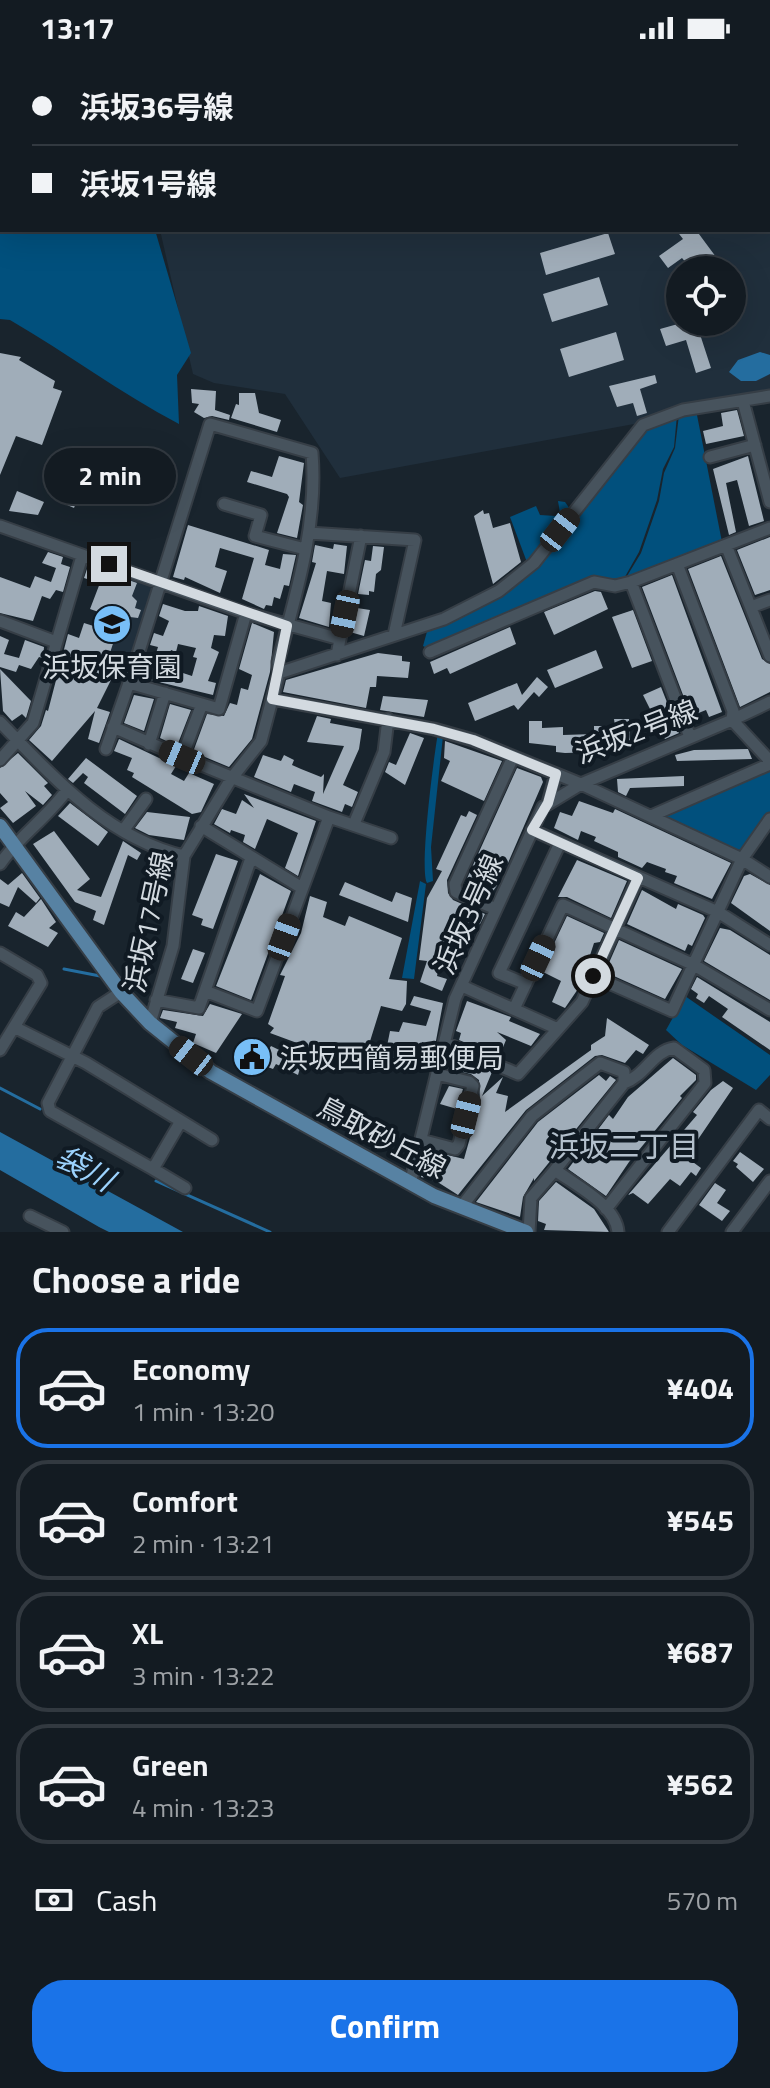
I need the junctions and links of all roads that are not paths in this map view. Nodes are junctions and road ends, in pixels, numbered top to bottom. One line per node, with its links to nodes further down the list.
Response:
1 (770, 396): 2 (street)
2 (743, 401): 3 (street); 23 (street)
3 (755, 445): 4 (street); 5 (street)
4 (710, 457)
5 (766, 475): 6 (street)
6 (770, 502)
7 (224, 504): 13 (street)
8 (0, 526): 14 (street)
9 (770, 528): 12 (street)
10 (309, 533): 11 (street); 13 (street, 浜坂17号線); 16 (street, 浜坂17号線)
11 (361, 536): 23 (street); 24 (street)
12 (726, 545): 15 (street); 19 (street)
13 (305, 549): 22 (street, 浜坂17号線)
14 (82, 556): 16 (street); 25 (street)
15 (677, 564): 17 (street); 36 (street)
16 (161, 582): 20 (street); 30 (street)
17 (631, 582): 26 (street); 39 (street)
18 (770, 600): 19 (street)
19 (751, 607): 28 (street)
20 (246, 613): 22 (street); 34 (street)
21 (0, 621): 25 (street)
22 (287, 626): 24 (street); 29 (street, 浜坂17号線)
23 (394, 635): 27 (street)
24 (340, 639): 27 (street)
25 (56, 642): 40 (street)
26 (430, 652)
27 (337, 655): 29 (street)
28 (770, 656)
29 (279, 673): 32 (street, 浜坂17号線)
30 (129, 683): 31 (street); 38 (street)
31 (165, 693): 34 (street); 41 (street)
32 (272, 699): 35 (street, 浜坂2号線); 48 (street, 浜坂17号線)
33 (770, 702): 36 (street)
34 (202, 704): 43 (street)
35 (388, 719): 44 (street, 浜坂2号線); 56 (street)
36 (732, 720): 39 (street, 浜坂2号線); 46 (street, 浜坂2号線)
37 (0, 722): 40 (street)
38 (113, 727): 41 (street); 42 (street)
39 (690, 737): 49 (street, 浜坂2号線)
40 (18, 741): 45 (street); 50 (street)
41 (149, 744): 43 (street)
42 (106, 749)
43 (182, 757): 48 (street)
44 (513, 757): 47 (street, 浜坂2号線); 71 (street)
45 (0, 760)
46 (770, 762): 53 (street)
47 (556, 774): 49 (street, 浜坂2号線); 52 (street)
48 (231, 779): 54 (street); 58 (street, 浜坂17号線)
49 (581, 784): 52 (street); 53 (street)
50 (67, 790): 60 (street); 63 (street)
51 (146, 799): 60 (street)
52 (548, 803): 59 (street)
53 (651, 816): 66 (street)
54 (329, 817): 56 (street); 70 (street)
55 (770, 819): 66 (street)
56 (354, 824): 61 (street)
57 (0, 826): 63 (main road, 鳥取砂丘線)
58 (201, 826): 64 (street, 浜坂17号線); 65 (street)
59 (532, 830): 62 (street, 浜坂3号線); 71 (street, 浜坂3号線)
60 (123, 831): 64 (street)
61 (391, 838)
62 (560, 843): 69 (street, 浜坂3号線); 78 (street)
63 (13, 845): 67 (street); 81 (main road, 鳥取砂丘線)
64 (184, 856): 82 (street, 浜坂17号線)
65 (251, 858): 70 (street); 80 (street)
66 (742, 859): 68 (street); 72 (street)
67 (0, 864)
68 (770, 877)
69 (638, 878): 72 (street, 浜坂3号線); 73 (street)
70 (302, 888): 80 (street)
71 (496, 909): 79 (street, 浜坂3号線)
72 (718, 912): 74 (street, 浜坂3号線); 76 (street)
73 (616, 927): 76 (street); 77 (street); 78 (street)
74 (770, 945)
75 (0, 953): 86 (street)
76 (694, 965): 77 (street); 84 (street)
77 (593, 976): 87 (street)
78 (526, 984): 83 (street)
79 (462, 986): 83 (street); 88 (street, 浜坂3号線)
80 (205, 991): 82 (street)
81 (121, 992): 85 (main road, 鳥取砂丘線); 90 (street)
82 (156, 1000): 85 (street, 浜坂17号線)
83 (514, 1009): 87 (street)
84 (770, 1010)
85 (150, 1023): 100 (main road, 鳥取砂丘線)
86 (14, 1027): 89 (street); 90 (street)
87 (558, 1029): 88 (street)
88 (445, 1043): 91 (street, 浜坂3号線)
89 (0, 1050)
90 (74, 1057): 94 (street); 97 (street)
91 (437, 1074): 96 (street, 浜坂3号線); 96 (street)
92 (624, 1083): 98 (street); 102 (street); 103 (street)
93 (770, 1119): 108 (street)
94 (181, 1121): 95 (street); 97 (street)
95 (212, 1140)
96 (421, 1140): 100 (street, 浜坂3号線)
97 (153, 1169): 101 (street)
98 (555, 1170): 103 (street); 106 (street)
99 (770, 1181): 109 (street)
100 (410, 1184): 102 (main road, 鳥取砂丘線)
101 (185, 1188)
102 (462, 1206): 106 (main road, 鳥取砂丘線)
103 (606, 1209): 107 (street)
104 (30, 1216): 105 (street)
105 (63, 1232)
106 (527, 1232)
107 (618, 1232)
108 (668, 1232)
109 (732, 1232)

